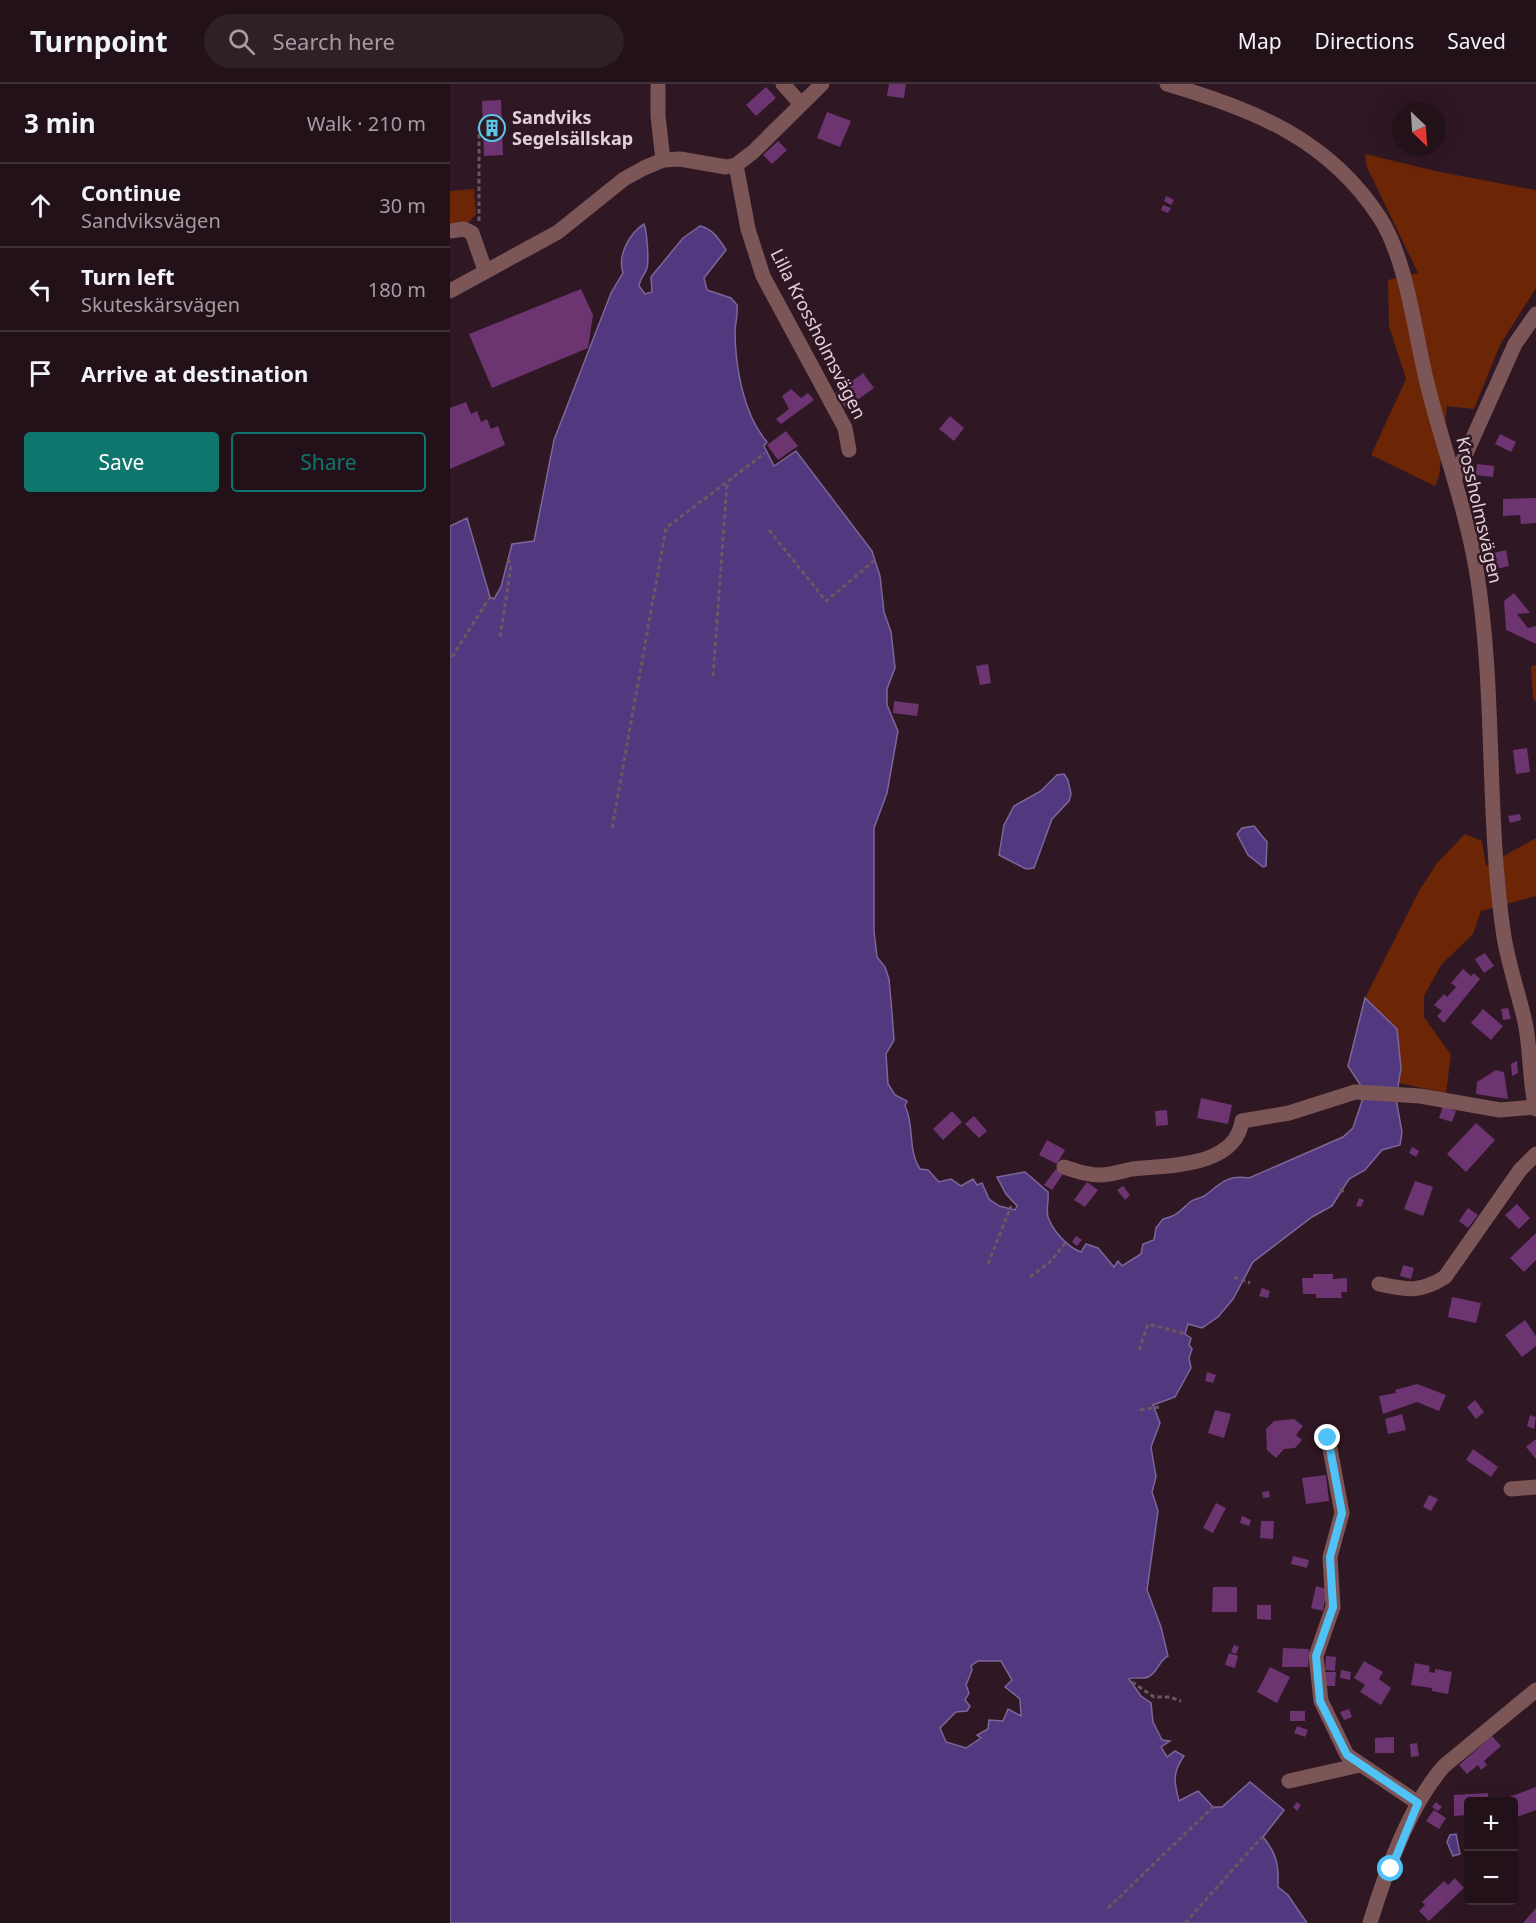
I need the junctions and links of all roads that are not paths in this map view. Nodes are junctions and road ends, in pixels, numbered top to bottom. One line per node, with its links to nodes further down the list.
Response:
1 (658, 84): 6 (street)
2 (783, 84): 5 (street)
3 (822, 84): 5 (street)
4 (1167, 84): 13 (street, Krossholmsvägen)
5 (800, 103): 7 (street)
6 (663, 160): 7 (street); 9 (street)
7 (736, 165): 12 (street, Lilla Krossholmsvägen)
8 (450, 231): 9 (street)
9 (485, 270): 10 (street)
10 (450, 291)
11 (1536, 314): 13 (street)
12 (849, 450)
13 (1455, 478): 14 (street, Krossholmsvägen)
14 (1536, 1108): 16 (street)
15 (1536, 1154): 17 (street)
16 (1064, 1167)
17 (1379, 1284)
18 (1328, 1438): 22 (street)
19 (1536, 1487): 20 (street)
20 (1511, 1489)
21 (1536, 1690): 24 (street)
22 (1360, 1766): 23 (street); 24 (street)
23 (1289, 1781)
24 (1418, 1803): 25 (street)
25 (1370, 1923)

